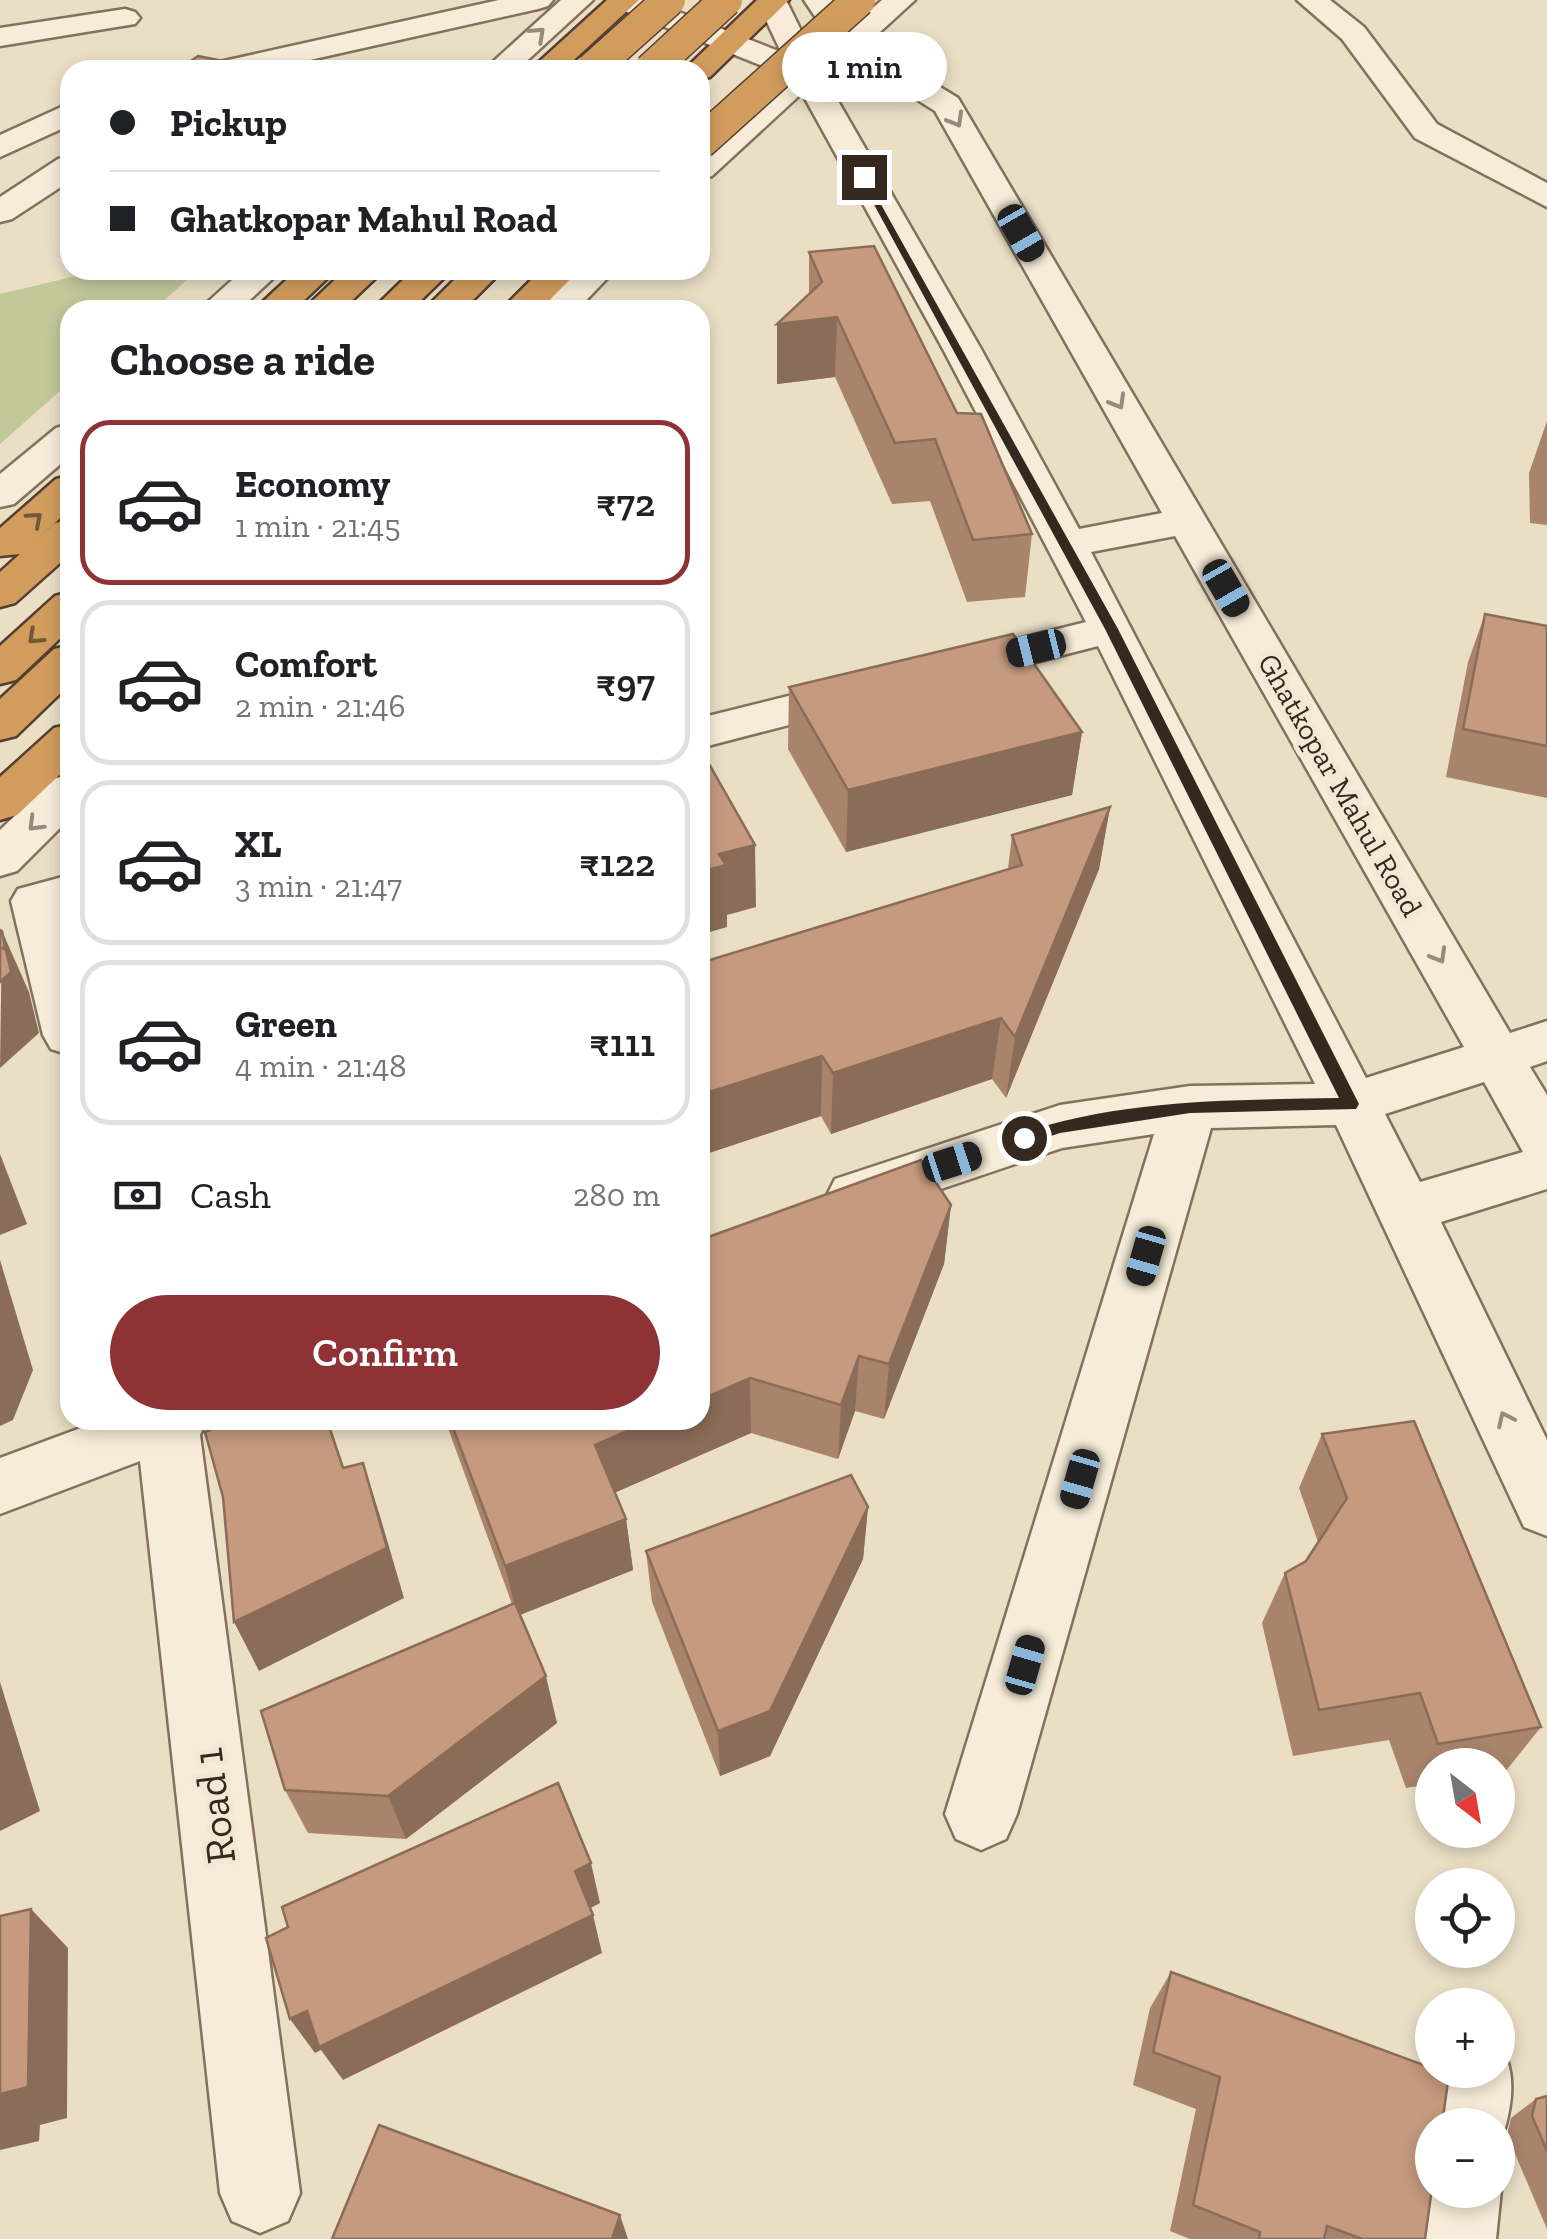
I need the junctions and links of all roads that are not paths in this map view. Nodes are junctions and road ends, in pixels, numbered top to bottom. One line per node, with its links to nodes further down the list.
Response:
1 (538, 0): 15 (street)
2 (578, 0): 16 (street, one-way to 2)
3 (623, 0): 13 (street); 17 (highway)
4 (669, 0): 18 (highway, bridge)
5 (727, 0): 10 (street); 19 (highway, bridge)
6 (819, 0): 14 (street, Ghatkopar Mahul Road); 22 (highway)
7 (859, 0): 24 (highway, bridge)
8 (900, 0): 14 (street)
9 (1317, 1): 28 (street)
10 (771, 8): 13 (highway); 14 (street); 21 (street)
11 (125, 18): 12 (street)
12 (0, 37)
13 (728, 42): 20 (highway); 21 (street)
14 (849, 44): 21 (street); 49 (street, Ghatkopar Mahul Road, one-way to 49)
15 (296, 60)
16 (511, 60)
17 (556, 60)
18 (602, 60)
19 (661, 60)
20 (709, 60)
21 (806, 73): 26 (street); 51 (street)
22 (710, 100)
23 (60, 117): 25 (street)
24 (710, 135)
25 (0, 147)
26 (710, 160)
27 (60, 173): 29 (street)
28 (1547, 197)
29 (0, 212)
30 (252, 280): 38 (street)
31 (306, 280): 39 (highway)
32 (355, 280): 40 (highway)
33 (423, 280): 41 (highway)
34 (474, 280): 42 (highway)
35 (514, 280): 43 (highway)
36 (550, 280): 44 (highway)
37 (588, 280): 45 (street)
38 (230, 300)
39 (284, 300)
40 (332, 300)
41 (401, 300)
42 (453, 300)
43 (492, 300)
44 (529, 300)
45 (567, 300)
46 (60, 444): 47 (street)
47 (0, 495)
48 (60, 497): 52 (highway, one-way to 48)
49 (1187, 521): 51 (street); 68 (street, Ghatkopar Mahul Road, one-way to 68)
50 (60, 541): 53 (highway)
51 (1066, 544): 55 (street)
52 (0, 550)
53 (0, 594)
54 (60, 614): 57 (highway, one-way to 57)
55 (1111, 629): 60 (street); 69 (street)
56 (60, 668): 59 (highway)
57 (0, 670)
58 (60, 707): 62 (highway)
59 (0, 725)
60 (710, 730)
61 (60, 748): 64 (highway)
62 (0, 763)
63 (60, 800): 65 (street, one-way to 65)
64 (0, 804)
65 (0, 859)
66 (60, 895): 67 (street)
67 (60, 996)
68 (1522, 1049): 69 (street); 71 (street, Ghatkopar Mahul Road)
69 (1350, 1104): 70 (street); 74 (street)
70 (1190, 1107): 73 (street); 79 (street)
71 (1547, 1144)
72 (1547, 1167): 74 (street)
73 (814, 1208)
74 (1406, 1209): 78 (street, one-way to 74)
75 (146, 1430): 77 (street)
76 (171, 1430): 80 (street, Road 1)
77 (0, 1486)
78 (1547, 1507)
79 (981, 1814)
80 (260, 2193)
81 (1459, 2208): 82 (street)
82 (1456, 2239)

